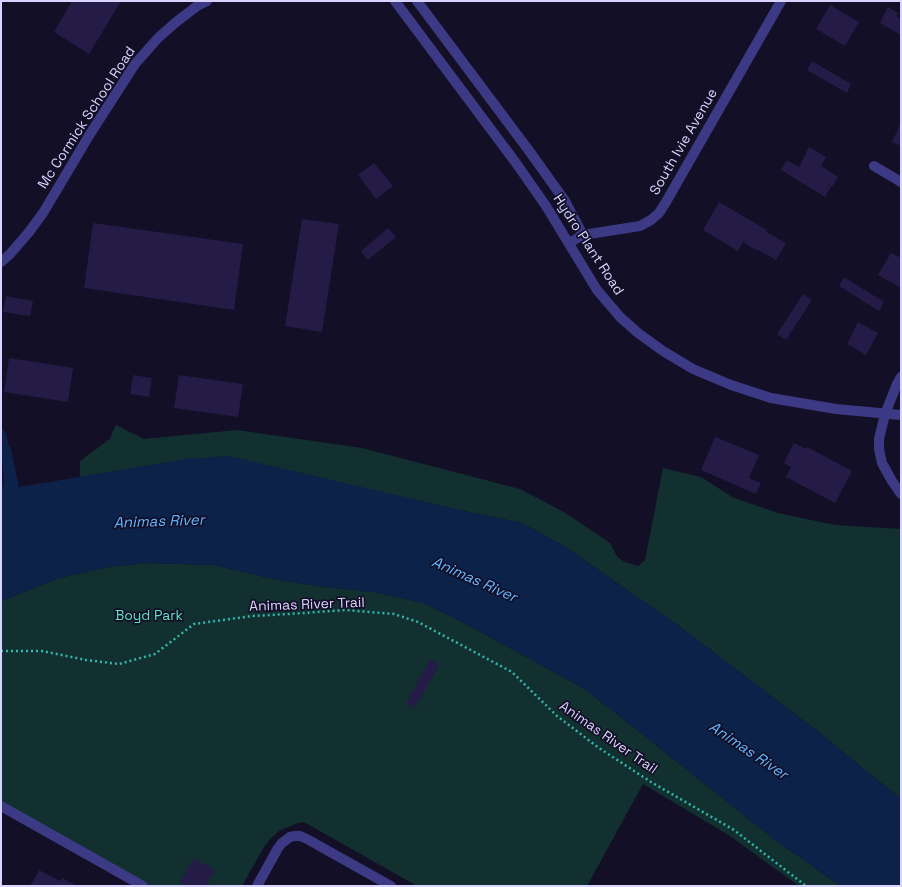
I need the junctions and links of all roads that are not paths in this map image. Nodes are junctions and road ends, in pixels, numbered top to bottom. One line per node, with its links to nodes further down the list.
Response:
1 (207, 1): 9 (street, Mc Cormick School Road)
2 (395, 1): 8 (street, Hydro Plant Road)
3 (417, 1): 7 (street)
4 (781, 1): 7 (street, South Ivie Avenue)
5 (874, 166): 6 (street)
6 (901, 182)
7 (583, 235): 8 (street, South Ivie Avenue)
8 (568, 243): 11 (street, Hydro Plant Road)
9 (1, 262)
10 (901, 378): 11 (street)
11 (886, 414): 12 (street, Hydro Plant Road); 13 (street)
12 (901, 414)
13 (901, 494)
14 (1, 806): 15 (street)
15 (143, 886)
16 (256, 886): 17 (street)
17 (391, 886)

